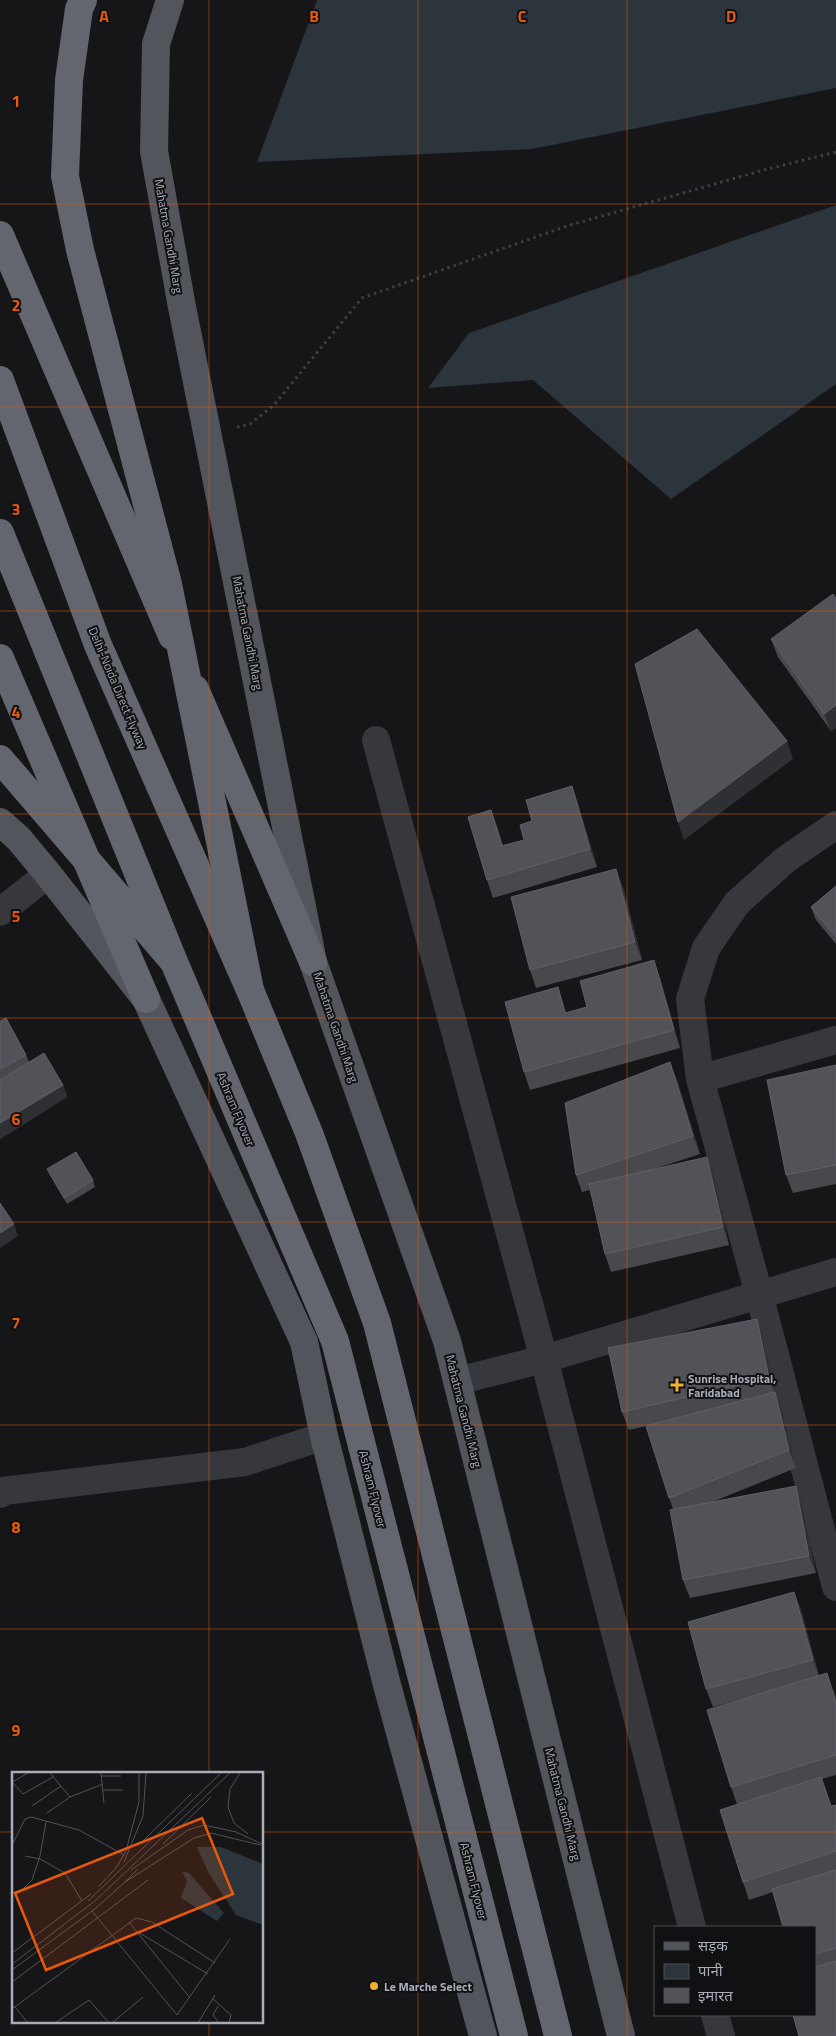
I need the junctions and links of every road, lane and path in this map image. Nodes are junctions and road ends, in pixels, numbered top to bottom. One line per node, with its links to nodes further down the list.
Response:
1 (83, 0): 17 (highway, bridge)
2 (170, 0): 6 (main road, Mahatma Gandhi Marg)
3 (836, 152): 6 (path)
4 (0, 235): 16 (highway)
5 (0, 380): 17 (highway, Delhi-Noida Direct Flyway, bridge)
6 (208, 435): 16 (main road, Mahatma Gandhi Marg)
7 (0, 533): 15 (highway)
8 (0, 658): 18 (highway)
9 (376, 740): 25 (street)
10 (0, 759): 15 (highway, bridge)
11 (0, 822): 13 (main road)
12 (836, 824): 22 (street)
13 (48, 874): 14 (street); 18 (main road)
14 (0, 912)
15 (174, 962): 33 (highway, Ashram Flyover)
16 (313, 962): 26 (main road, Mahatma Gandhi Marg)
17 (250, 990): 34 (highway)
18 (146, 999): 27 (main road)
19 (836, 1026): 21 (street)
20 (836, 1040): 21 (street)
21 (806, 1049): 22 (street)
22 (700, 1079): 24 (street)
23 (836, 1272): 24 (street)
24 (759, 1294): 25 (street); 29 (street)
25 (544, 1359): 26 (street); 30 (street)
26 (457, 1381): 35 (main road, Mahatma Gandhi Marg)
27 (324, 1436): 28 (street); 32 (main road)
28 (0, 1494)
29 (836, 1587)
30 (692, 1926)
31 (715, 2016): 36 (street)
32 (483, 2036)
33 (514, 2036)
34 (558, 2036)
35 (620, 2036)
36 (721, 2036)

